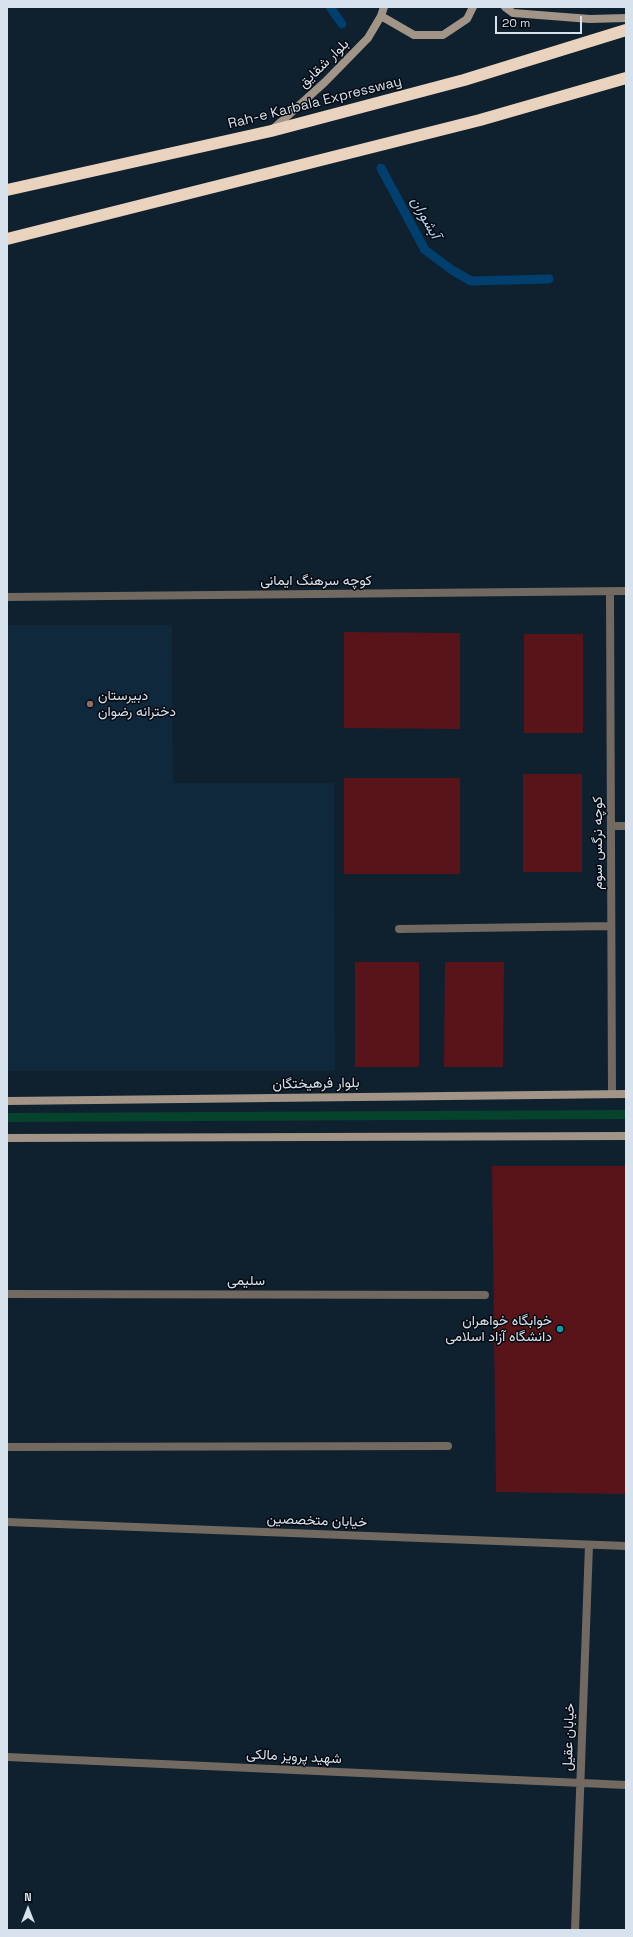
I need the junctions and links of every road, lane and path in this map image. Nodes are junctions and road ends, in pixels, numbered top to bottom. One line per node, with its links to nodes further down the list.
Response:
1 (384, 7): 4 (main road, بلوار شقایق)
2 (473, 7): 4 (main road)
3 (505, 7): 5 (main road)
4 (381, 16): 8 (main road, بلوار شقایق)
5 (626, 18)
6 (626, 30): 8 (highway, Rah-e Karbala Expressway)
7 (626, 78): 10 (highway)
8 (271, 132): 9 (highway, Rah-e Karbala Expressway)
9 (7, 190)
10 (7, 239)
11 (626, 591): 12 (street, کوچه سرهنگ ایمانی)
12 (610, 592): 13 (street, کوچه سرهنگ ایمانی); 14 (street, کوچه نرگس سوم)
13 (7, 597)
14 (611, 826): 15 (street); 16 (street, کوچه نرگس سوم)
15 (626, 826)
16 (611, 926): 17 (street); 18 (street, کوچه نرگس سوم)
17 (399, 929)
18 (612, 1094): 19 (main road, بلوار فرهیختگان); 20 (main road, بلوار فرهیختگان)
19 (626, 1094)
20 (7, 1101)
21 (626, 1136): 22 (main road)
22 (7, 1138)
23 (7, 1294): 24 (street, سلیمی)
24 (485, 1295)
25 (448, 1446): 26 (street)
26 (7, 1447)
27 (7, 1522): 28 (street, خیابان متخصصین)
28 (589, 1545): 29 (street, خیابان متخصصین); 31 (street, خیابان عقیل)
29 (626, 1546)
30 (7, 1757): 31 (street, شهید پرویز مالکی)
31 (581, 1783): 32 (street, شهید پرویز مالکی); 33 (street, خیابان عقیل)
32 (626, 1785)
33 (575, 1930)

